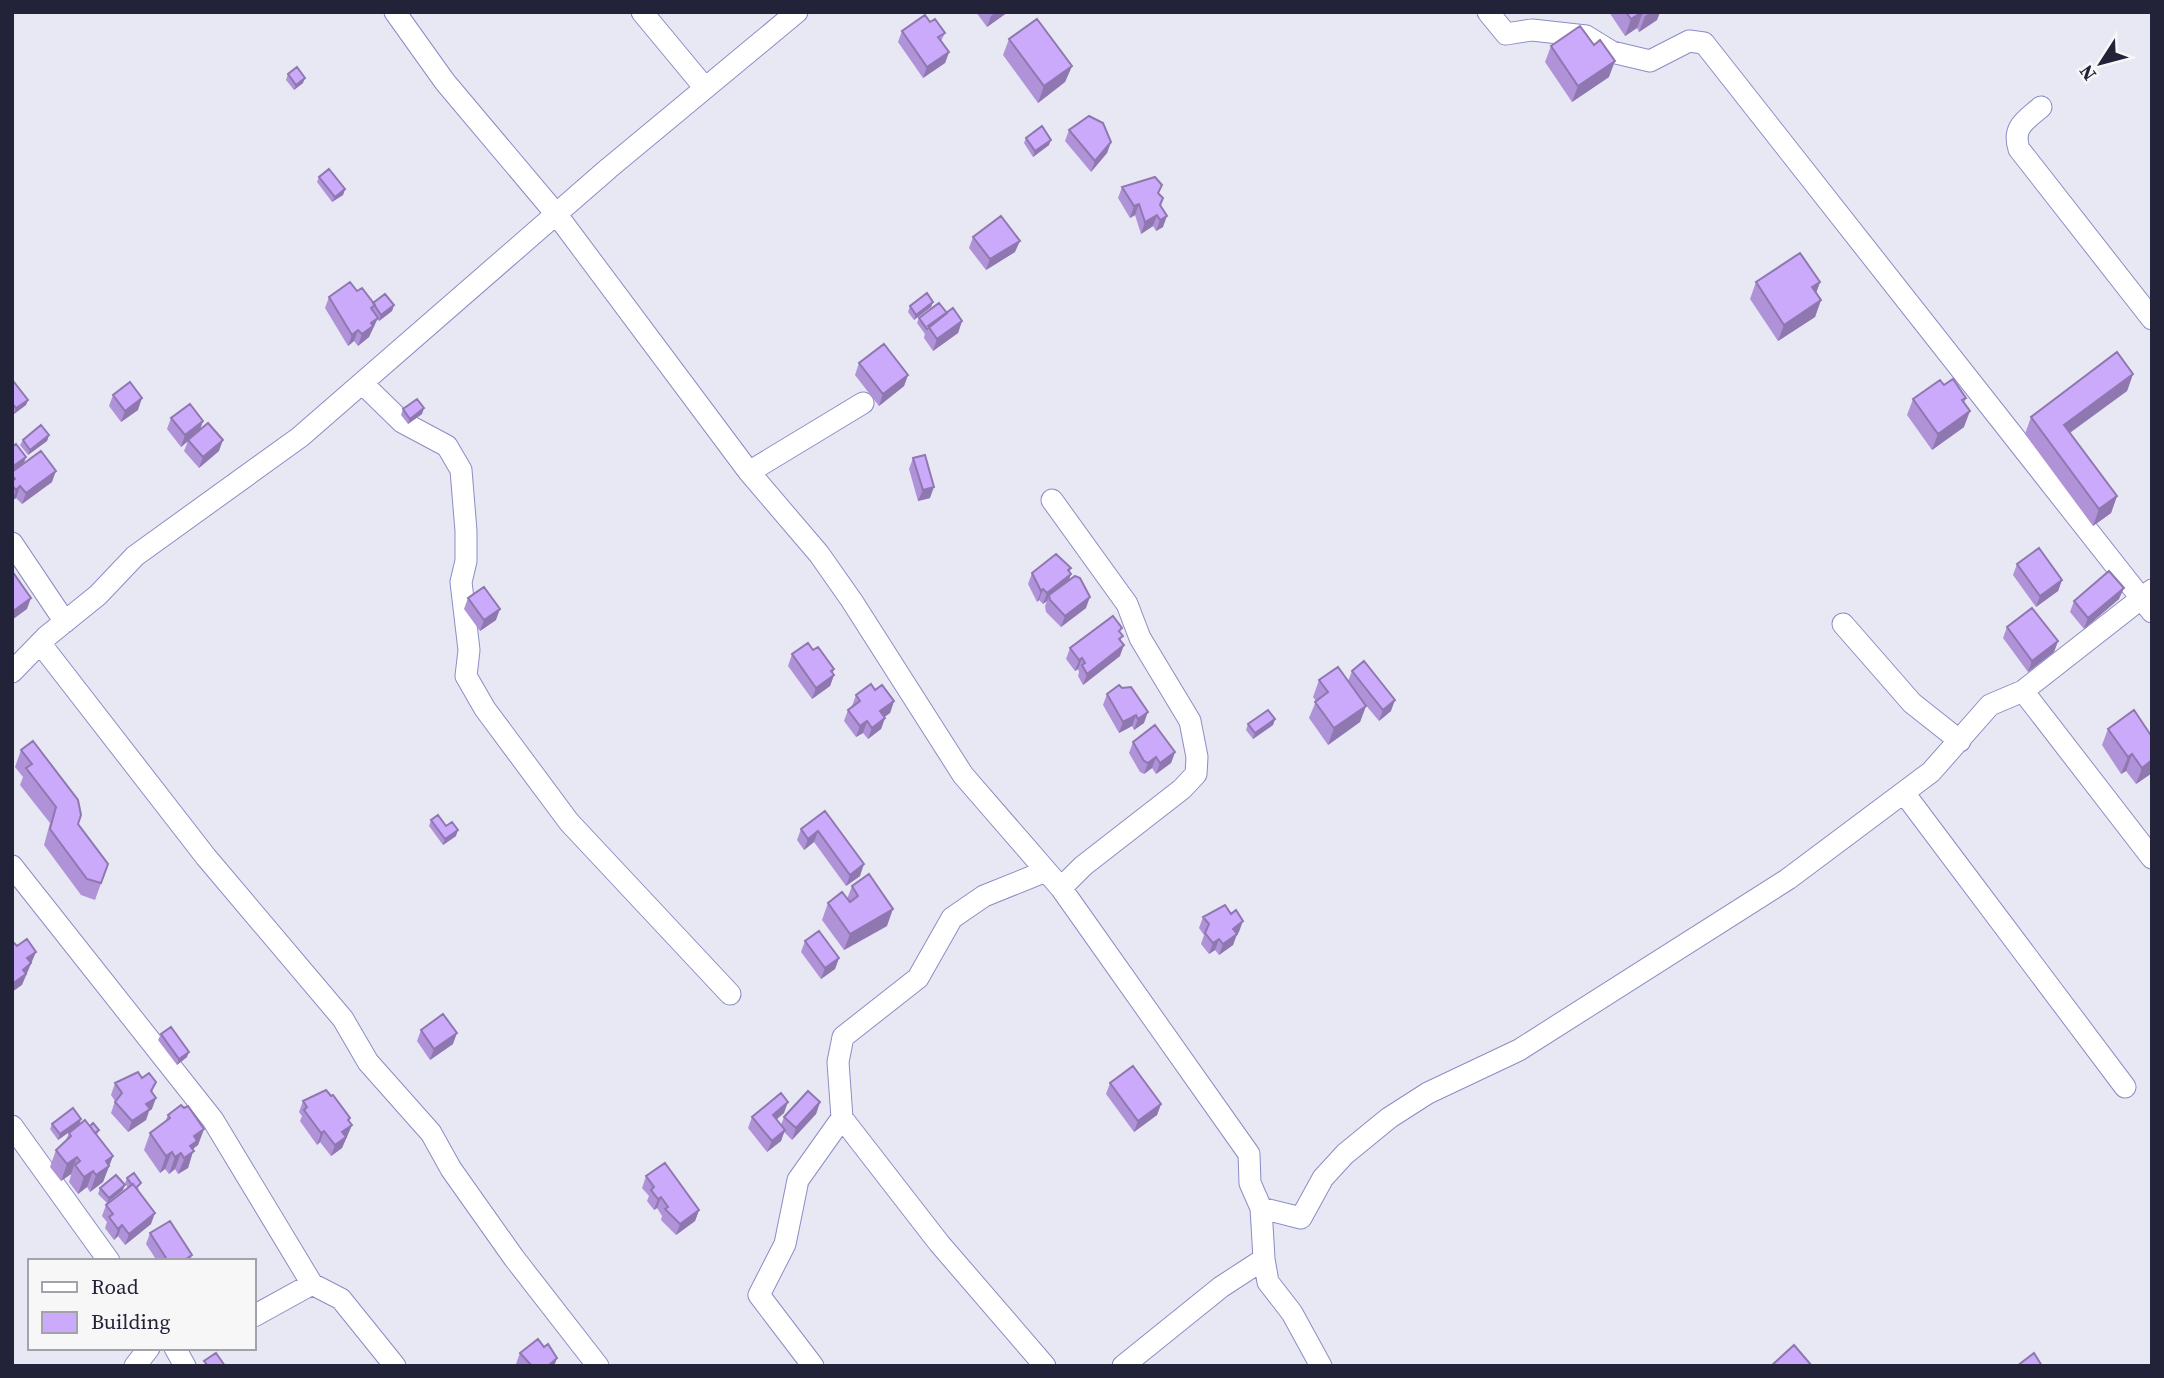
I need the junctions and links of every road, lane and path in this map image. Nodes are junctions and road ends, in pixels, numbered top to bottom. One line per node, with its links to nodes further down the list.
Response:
1 (395, 12): 7 (street)
2 (642, 12): 5 (street)
3 (797, 12): 5 (street)
4 (1488, 12): 14 (street)
5 (705, 88): 7 (street)
6 (2041, 107): 8 (street)
7 (557, 215): 9 (street); 11 (street)
8 (2152, 319)
9 (363, 384): 15 (street); 26 (street)
10 (863, 403): 11 (street)
11 (749, 472): 24 (street)
12 (1052, 500): 25 (street)
13 (12, 543): 15 (street)
14 (2148, 600): 19 (street)
15 (65, 622): 17 (street)
16 (1843, 624): 20 (street)
17 (40, 643): 18 (street); 40 (street)
18 (12, 672)
19 (2023, 691): 20 (street); 22 (street)
20 (1960, 741): 21 (street)
21 (1904, 793): 27 (street); 30 (street)
22 (2152, 858)
23 (12, 866): 33 (street)
24 (1046, 871): 25 (street); 28 (street)
25 (1061, 888): 30 (street)
26 (730, 994)
27 (2125, 1087)
28 (842, 1118): 41 (street); 42 (street)
29 (12, 1126): 31 (street)
30 (1261, 1208): 32 (street)
31 (108, 1259)
32 (1264, 1259): 43 (street); 44 (street)
33 (312, 1284): 34 (street); 39 (street)
34 (256, 1314)
35 (147, 1350): 37 (street)
36 (176, 1350): 38 (street)
37 (135, 1366)
38 (185, 1366)
39 (395, 1366)
40 (598, 1366)
41 (813, 1366)
42 (1045, 1366)
43 (1123, 1366)
44 (1321, 1366)

